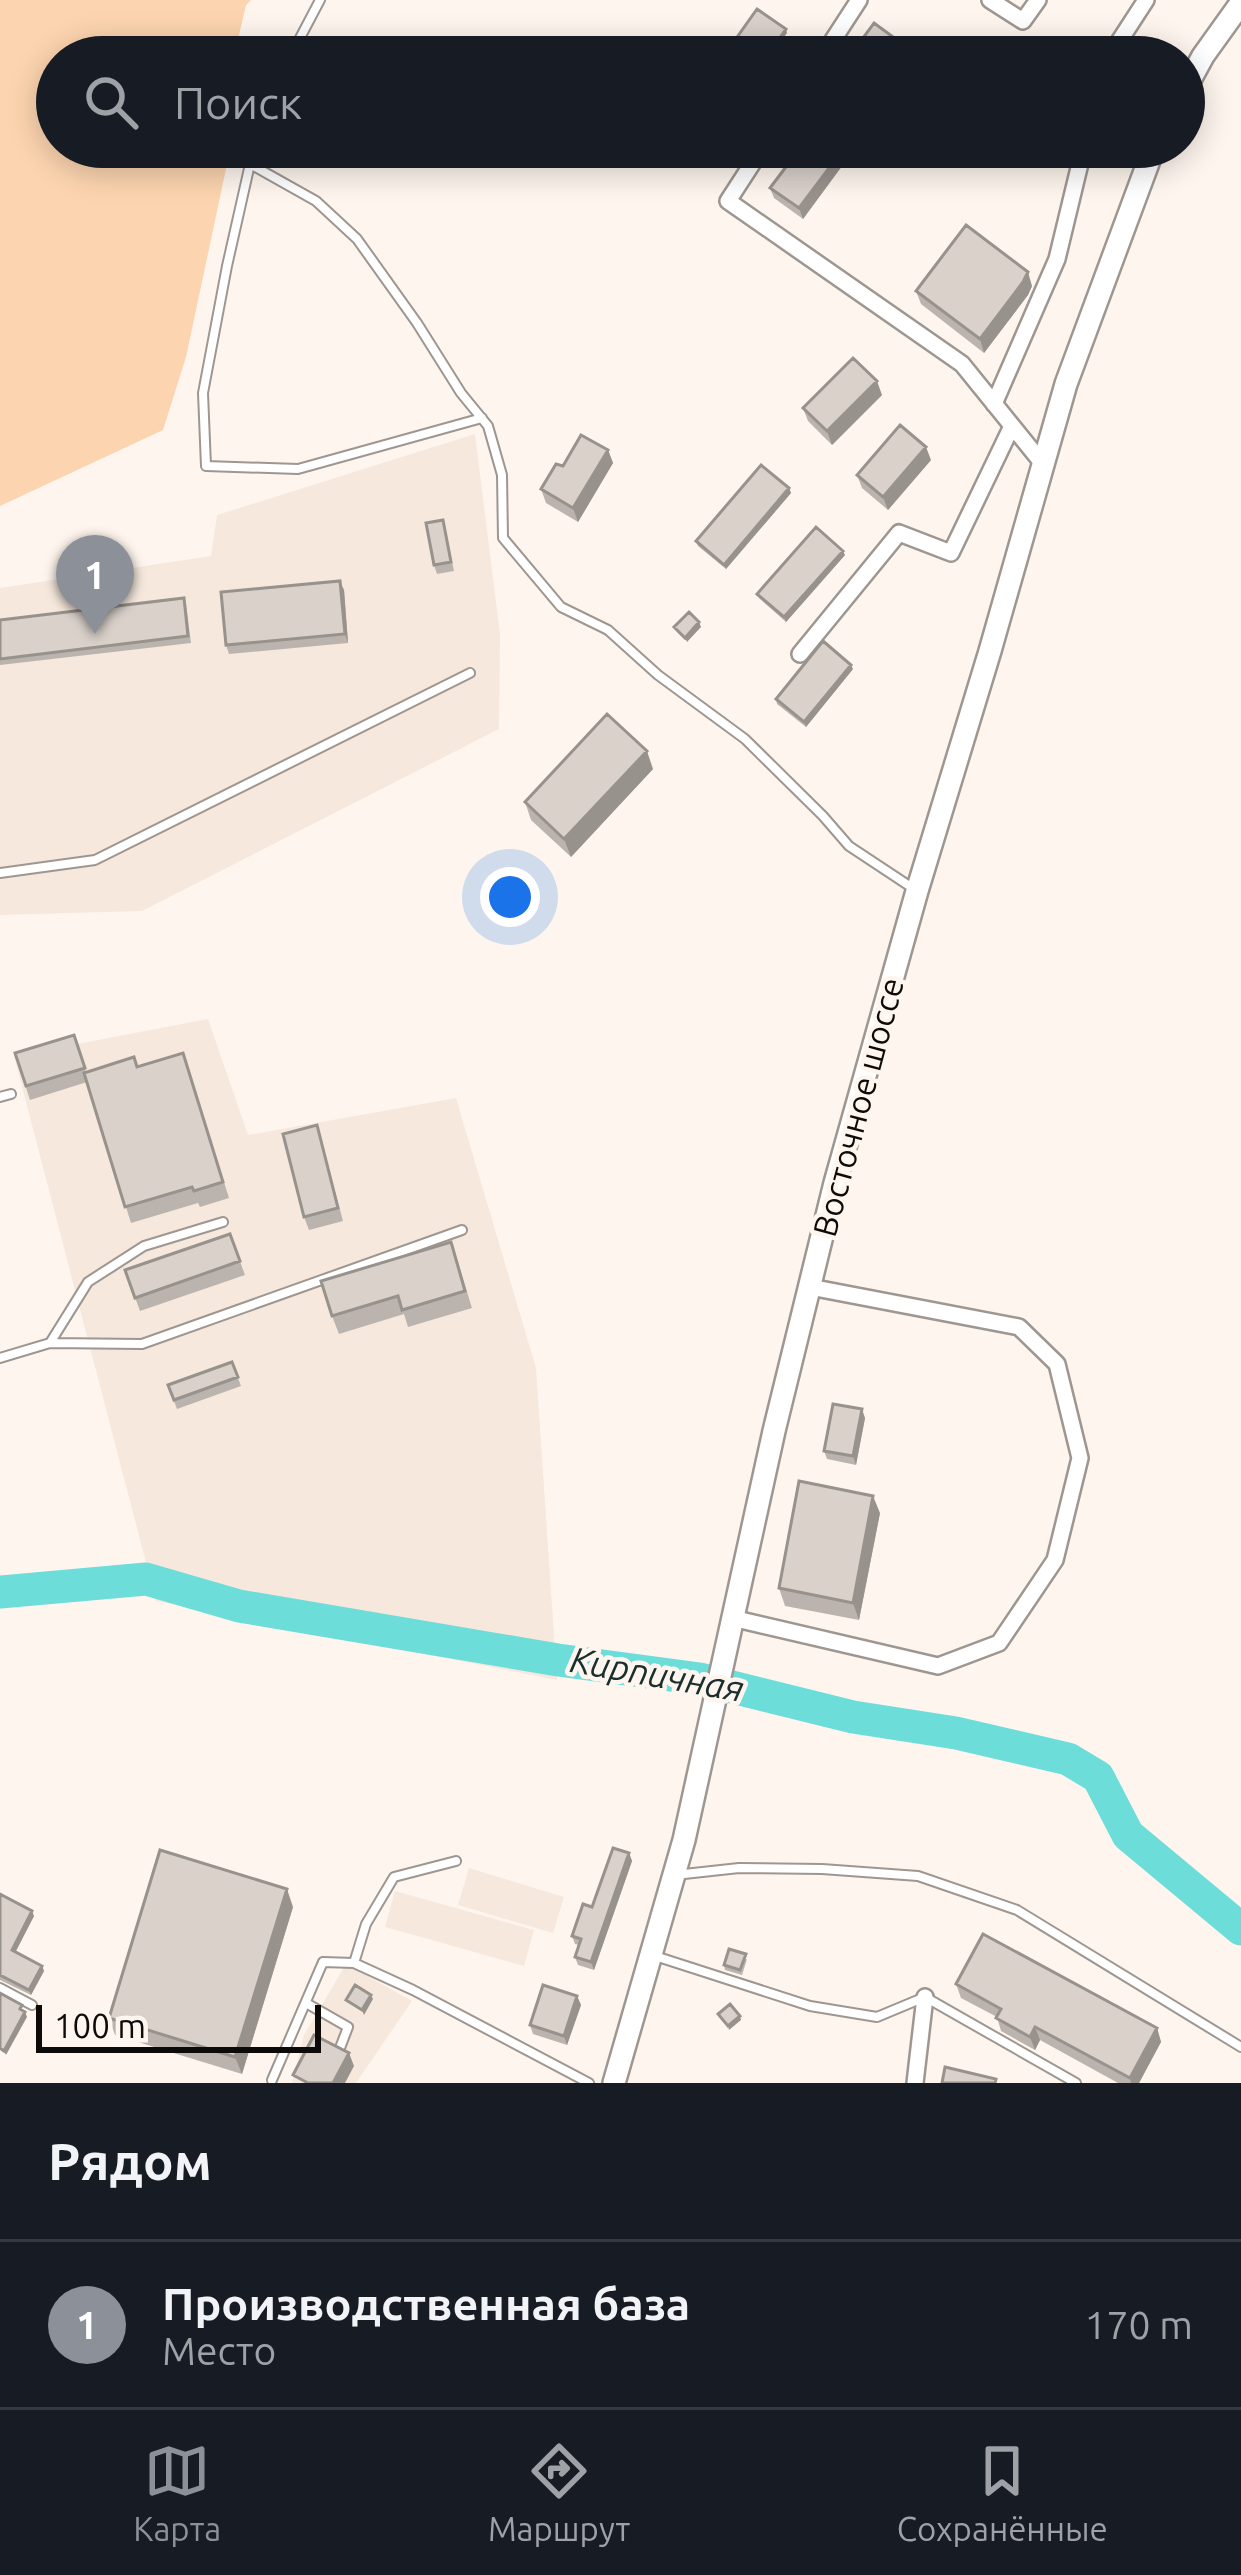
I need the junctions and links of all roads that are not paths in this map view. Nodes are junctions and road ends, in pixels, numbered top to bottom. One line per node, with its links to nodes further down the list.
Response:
1 (320, 0): 7 (lane)
2 (859, 0): 8 (street)
3 (990, 0): 4 (street)
4 (1038, 0)
5 (1146, 0): 9 (street)
6 (1241, 3): 10 (street)
7 (301, 36)
8 (835, 36)
9 (1123, 36)
10 (1205, 53)
11 (249, 168): 17 (lane)
12 (257, 168): 17 (lane)
13 (749, 168): 16 (street)
14 (1079, 168): 16 (street)
15 (1146, 168): 19 (street, Восточное шоссе)
16 (994, 404): 18 (street)
17 (482, 418): 23 (lane)
18 (1012, 426): 19 (street); 20 (street)
19 (1043, 464): 23 (street, Восточное шоссе)
20 (800, 654)
21 (470, 673): 22 (lane)
22 (0, 873)
23 (917, 891): 28 (street, Восточное шоссе)
24 (11, 1094): 25 (lane)
25 (0, 1097)
26 (223, 1222): 29 (lane)
27 (462, 1230): 29 (lane)
28 (810, 1286): 31 (street, Восточное шоссе); 31 (street)
29 (50, 1342): 30 (lane)
30 (0, 1358)
31 (732, 1618): 33 (street, Восточное шоссе)
32 (456, 1861): 35 (lane)
33 (674, 1875): 34 (street, Восточное шоссе); 40 (lane)
34 (653, 1955): 37 (lane); 44 (street, Восточное шоссе)
35 (354, 1963): 38 (lane); 43 (lane)
36 (0, 1988): 39 (lane)
37 (925, 1997): 45 (street); 46 (lane)
38 (306, 2003): 41 (lane); 42 (lane)
39 (32, 2005)
40 (1241, 2047)
41 (340, 2048)
42 (272, 2080)
43 (590, 2083)
44 (614, 2083)
45 (915, 2083)
46 (1076, 2083)

